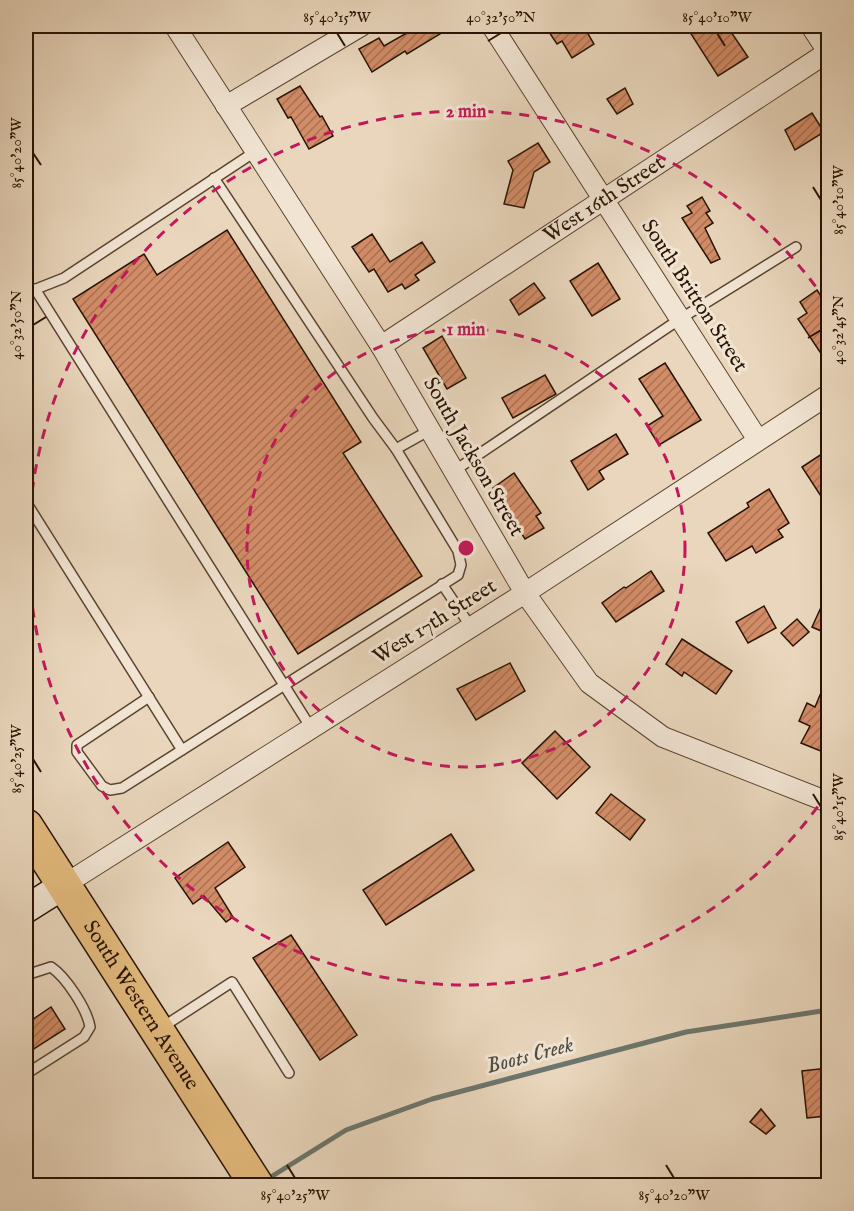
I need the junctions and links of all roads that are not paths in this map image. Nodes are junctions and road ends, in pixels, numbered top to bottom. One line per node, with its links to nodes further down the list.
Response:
1 (175, 26): 6 (street, South Jackson Street)
2 (361, 26): 6 (street)
3 (492, 26): 9 (street, South Britton Street)
4 (811, 26): 5 (street)
5 (828, 52): 9 (street, West 16th Street)
6 (226, 106): 7 (street, South Jackson Street)
7 (255, 151): 8 (lane); 13 (street, South Jackson Street)
8 (214, 178): 11 (lane); 17 (lane)
9 (604, 200): 12 (street, South Britton Street); 13 (street, West 16th Street)
10 (796, 247): 12 (lane)
11 (30, 291): 23 (lane)
12 (680, 319): 16 (street, South Britton Street); 18 (lane)
13 (381, 346): 15 (street, South Jackson Street)
14 (828, 395): 16 (street, West 17th Street)
15 (430, 430): 17 (lane); 18 (street, South Jackson Street)
16 (758, 440): 21 (street, West 17th Street)
17 (396, 449): 20 (lane)
18 (454, 471): 21 (street, South Jackson Street)
19 (26, 502): 24 (lane)
20 (442, 584): 22 (lane); 23 (lane)
21 (525, 593): 22 (street, West 17th Street); 27 (street, South Jackson Street)
22 (471, 627): 25 (street, West 17th Street)
23 (284, 685): 25 (lane); 26 (lane)
24 (149, 697): 26 (lane); 26 (lane)
25 (311, 728): 29 (street, West 17th Street)
26 (182, 750)
27 (828, 802)
28 (26, 826): 29 (highway, South Western Avenue)
29 (64, 885): 30 (street); 32 (highway, South Western Avenue)
30 (26, 909)
31 (26, 975): 34 (lane)
32 (156, 1031): 33 (lane); 35 (highway, South Western Avenue)
33 (289, 1073)
34 (26, 1074)
35 (257, 1185)

